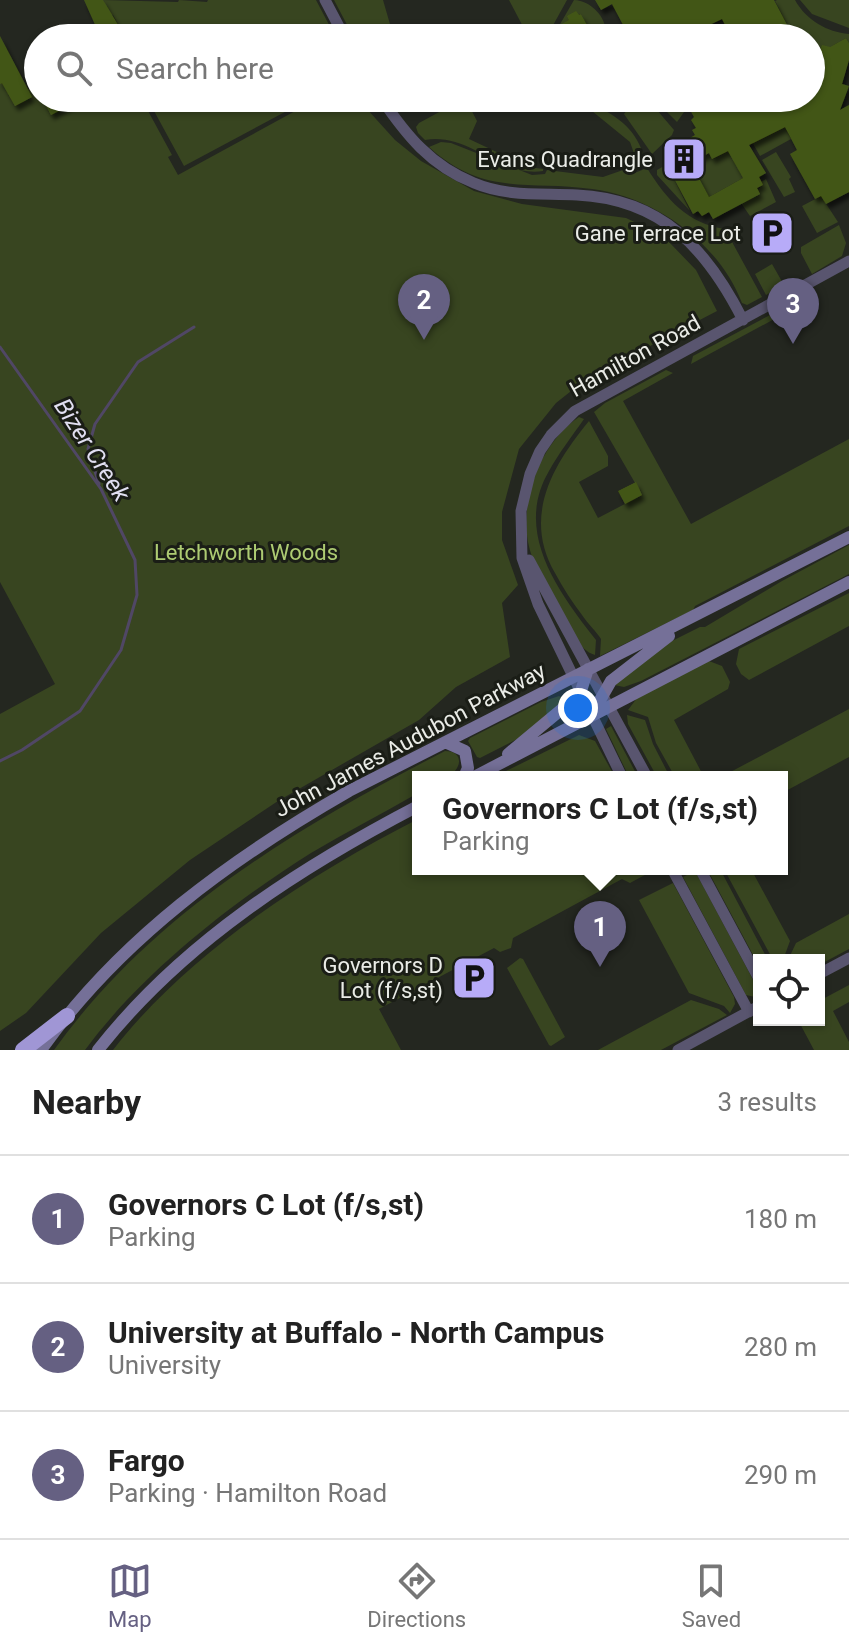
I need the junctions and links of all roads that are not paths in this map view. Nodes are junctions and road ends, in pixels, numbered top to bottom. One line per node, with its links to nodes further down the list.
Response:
1 (325, 0): 2 (street)
2 (338, 24)
3 (391, 112): 5 (street)
4 (849, 261): 5 (street, Hamilton Road)
5 (743, 320): 7 (street, Hamilton Road)
6 (849, 537): 9 (main road, John James Audubon Parkway)
7 (522, 549): 10 (street, Hamilton Road); 11 (street, Hamilton Road)
8 (849, 582): 14 (main road)
9 (697, 616): 10 (main road, John James Audubon Parkway); 12 (main road)
10 (588, 669): 11 (main road, John James Audubon Parkway); 12 (street, Hamilton Road); 13 (main road)
11 (573, 676): 13 (street, Hamilton Road); 16 (main road, John James Audubon Parkway)
12 (602, 693): 14 (street, Hamilton Road); 15 (main road)
13 (580, 694): 15 (street, Hamilton Road); 17 (main road)
14 (609, 706): 15 (main road); 21 (street, Hamilton Road)
15 (591, 716): 17 (main road); 20 (street, Hamilton Road)
16 (445, 742): 18 (main road); 30 (main road, John James Audubon Parkway)
17 (490, 769): 19 (main road)
18 (467, 771)
19 (486, 771)
20 (619, 771)
21 (644, 771)
22 (412, 809): 33 (main road)
23 (676, 875): 28 (street)
24 (703, 875): 26 (street)
25 (849, 958): 27 (street)
26 (753, 968)
27 (825, 971)
28 (753, 1007)
29 (753, 1010): 34 (street)
30 (67, 1016): 31 (highway); 32 (main road, John James Audubon Parkway)
31 (23, 1050)
32 (41, 1050)
33 (98, 1050)
34 (678, 1050)

